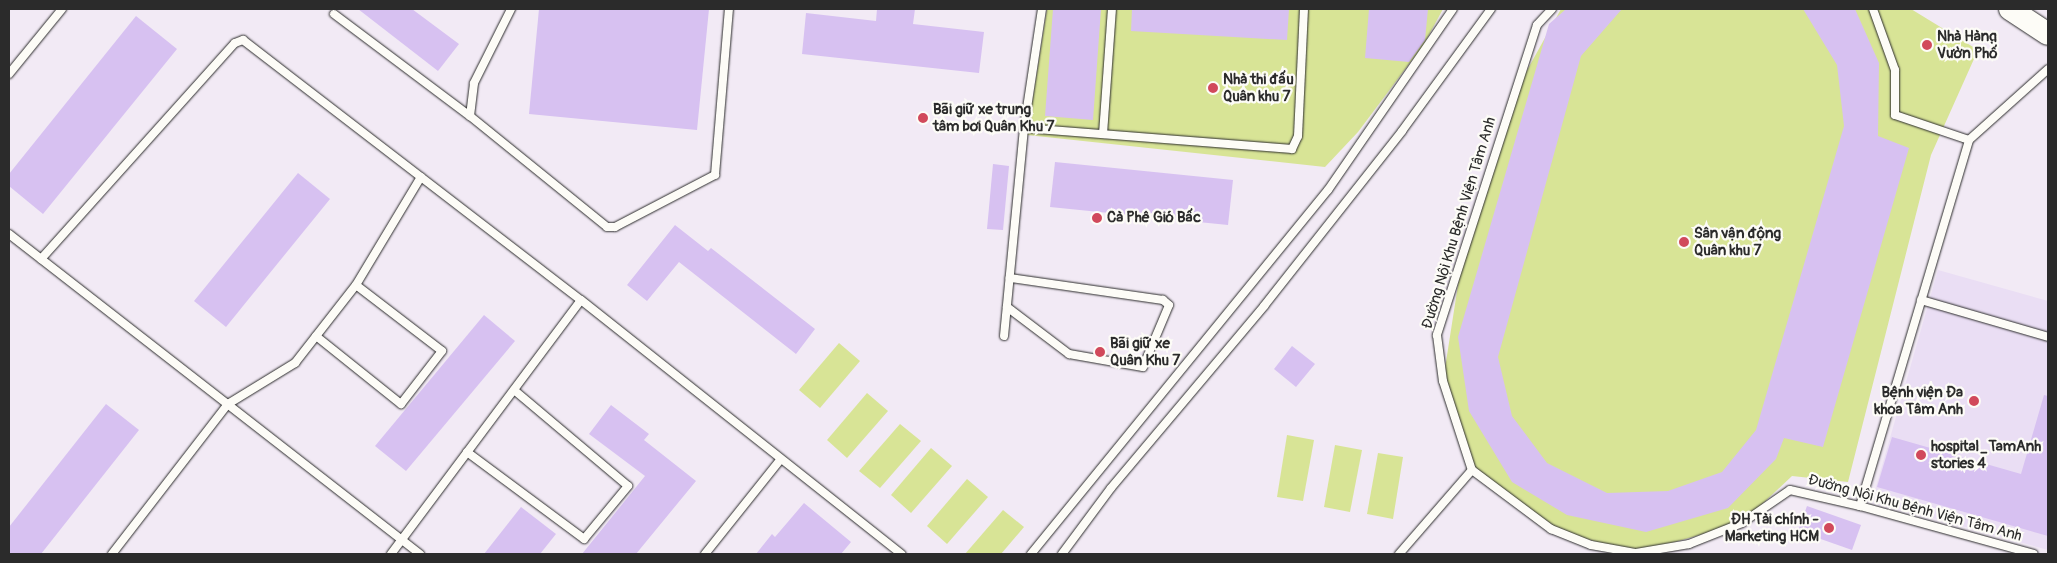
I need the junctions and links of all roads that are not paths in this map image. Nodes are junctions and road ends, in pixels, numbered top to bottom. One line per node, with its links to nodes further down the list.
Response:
1 (62, 9): 15 (lane)
2 (511, 9): 16 (lane)
3 (729, 9): 16 (lane)
4 (1042, 9): 17 (lane)
5 (1112, 9): 18 (lane)
6 (1304, 9): 18 (lane)
7 (1453, 9): 44 (lane)
8 (1491, 9): 45 (lane)
9 (1552, 9): 35 (lane, Đường Nội Khu Bệnh Viện Tâm Anh)
10 (1873, 9): 19 (lane)
11 (2010, 9): 13 (main road)
12 (334, 14): 16 (lane)
13 (2048, 34)
14 (2048, 70): 19 (lane)
15 (9, 74)
16 (470, 116)
17 (1024, 128): 18 (lane); 23 (lane)
18 (1103, 134)
19 (1969, 140): 26 (lane)
20 (421, 177): 22 (lane); 24 (lane); 25 (lane)
21 (9, 234): 22 (lane)
22 (41, 259): 32 (lane)
23 (1010, 278): 27 (lane); 27 (lane)
24 (356, 285): 28 (lane); 28 (lane)
25 (581, 300): 31 (lane); 34 (lane)
26 (1921, 300): 30 (lane); 36 (lane)
27 (1007, 307): 29 (lane)
28 (316, 336): 32 (lane)
29 (1004, 336)
30 (2048, 337)
31 (514, 390): 33 (lane); 33 (lane)
32 (228, 404): 37 (lane); 39 (lane)
33 (467, 452): 37 (lane)
34 (780, 460): 42 (lane); 43 (lane)
35 (1472, 470): 36 (lane, Đường Nội Khu Bệnh Viện Tâm Anh); 38 (lane)
36 (1860, 506): 46 (lane, Đường Nội Khu Bệnh Viện Tâm Anh)
37 (401, 540): 40 (lane); 41 (lane)
38 (1402, 553)
39 (112, 554)
40 (391, 554)
41 (420, 554)
42 (705, 554)
43 (902, 554)
44 (1031, 554)
45 (1062, 554)
46 (2034, 554)

